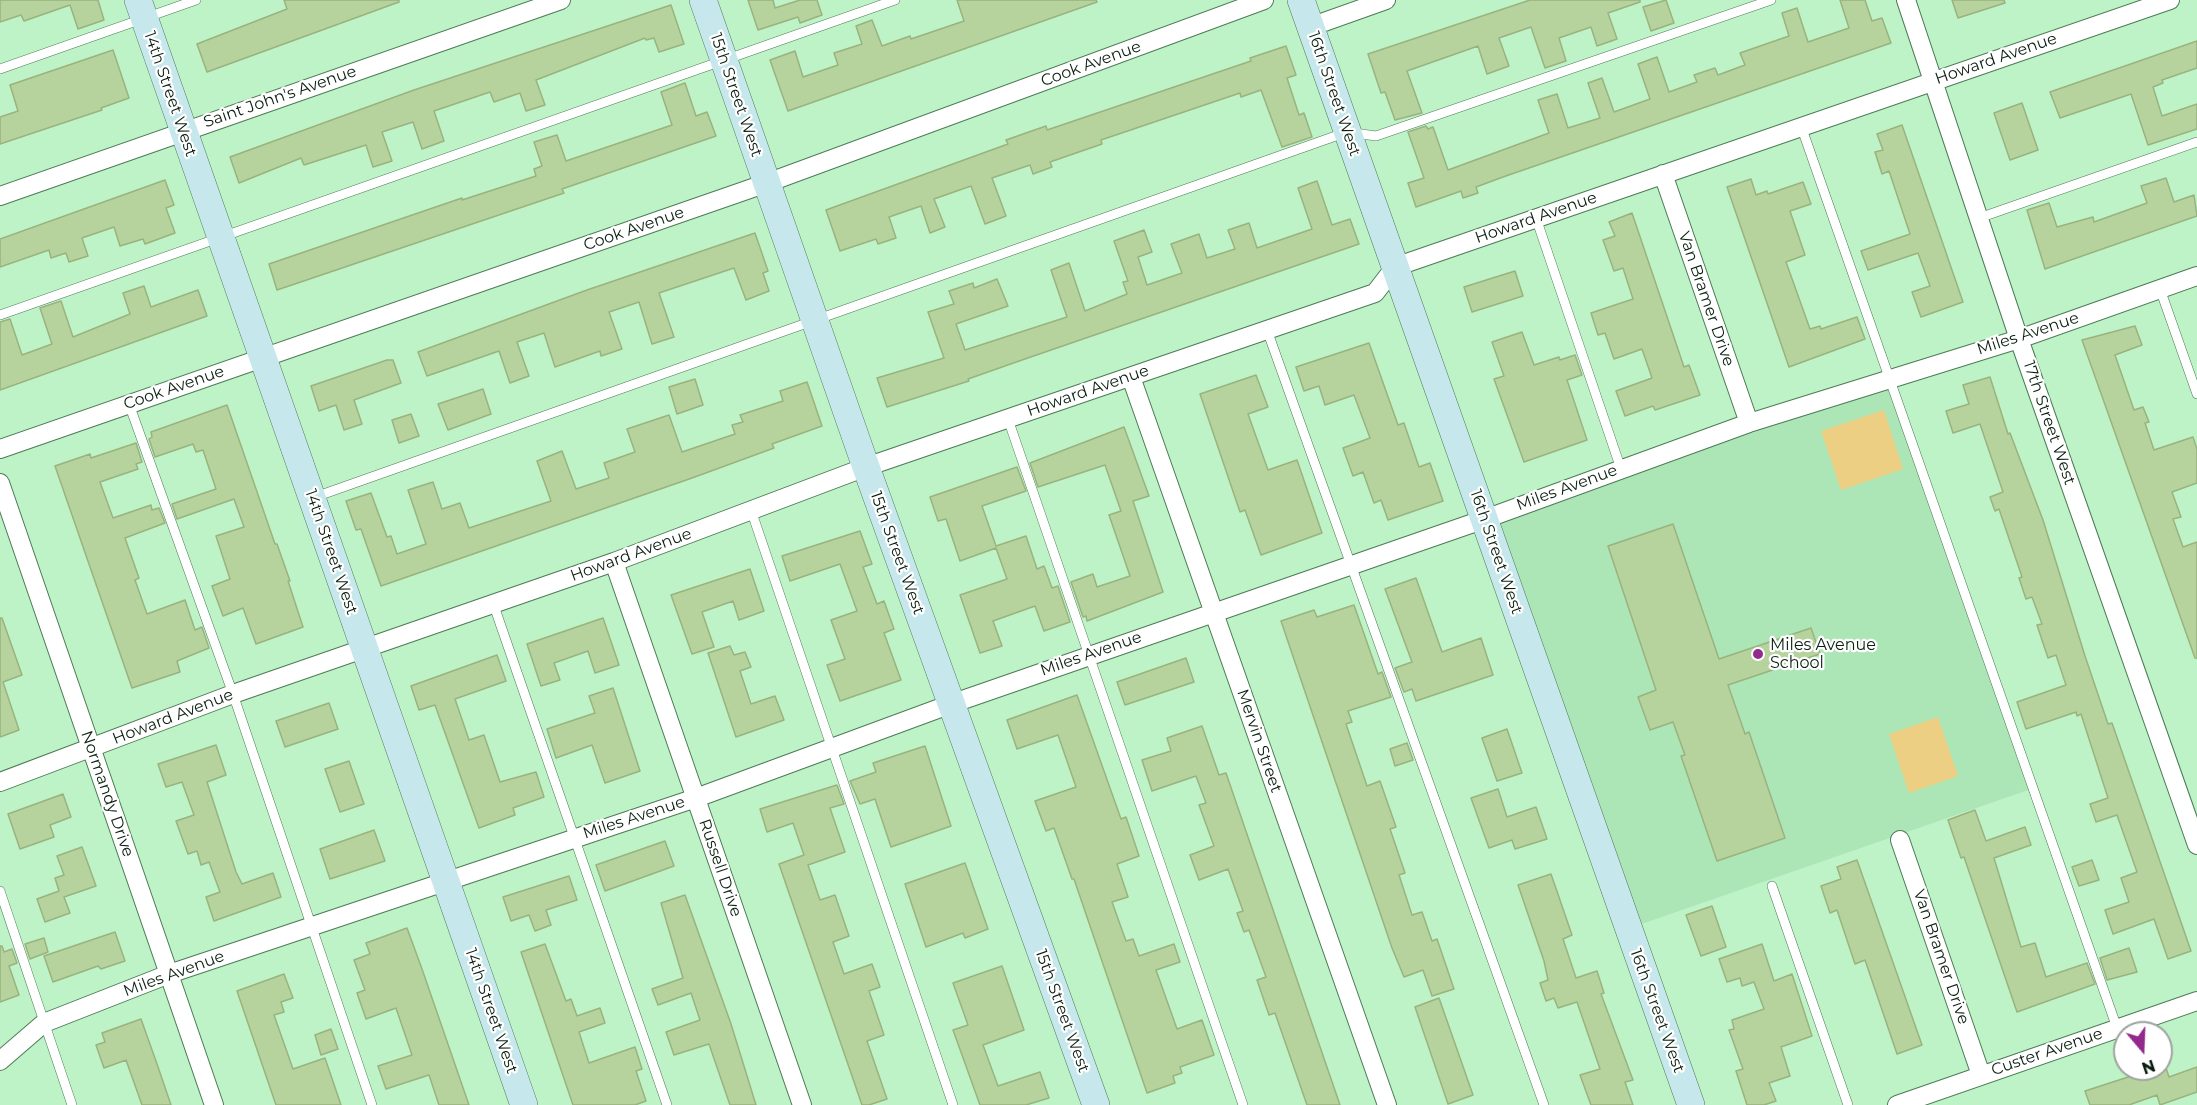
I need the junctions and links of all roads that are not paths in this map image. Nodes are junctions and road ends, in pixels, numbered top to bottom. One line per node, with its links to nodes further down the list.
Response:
1 (196, 0): 11 (lane)
2 (561, 0): 17 (street, Saint John's Avenue)
3 (703, 0): 13 (street, 15th Street West)
4 (895, 0): 13 (lane)
5 (1264, 0): 21 (street, Cook Avenue)
6 (1300, 0): 12 (street, 16th Street West)
7 (1386, 0): 12 (street)
8 (1771, 0): 18 (lane)
9 (1906, 0): 15 (street, 17th Street West)
10 (2170, 0): 15 (street, Howard Avenue)
11 (141, 9): 14 (lane); 17 (street, 14th Street West)
12 (1310, 27): 18 (street, 16th Street West)
13 (724, 60): 21 (street, 15th Street West); 25 (lane)
14 (0, 69)
15 (1932, 81): 16 (street, Howard Avenue); 24 (street, 17th Street West)
16 (1802, 126): 20 (street, Howard Avenue); 35 (lane)
17 (182, 130): 22 (street, Saint John's Avenue); 25 (street, 14th Street West)
18 (1347, 132): 26 (street, 16th Street West); 30 (lane)
19 (2197, 142): 24 (lane)
20 (1663, 174): 23 (street, Howard Avenue); 39 (street, Van Bramer Drive)
21 (767, 183): 30 (street, 15th Street West); 33 (street, Cook Avenue)
22 (0, 196)
23 (1536, 218): 26 (street, Howard Avenue); 42 (lane)
24 (1979, 218): 32 (street, 17th Street West)
25 (221, 238): 29 (lane); 33 (street, 14th Street West)
26 (1395, 267): 31 (street, Howard Avenue); 46 (street, 16th Street West)
27 (2197, 276): 28 (street, Miles Avenue)
28 (2160, 289): 32 (street, Miles Avenue); 36 (lane)
29 (0, 315)
30 (815, 321): 41 (street, 15th Street West); 44 (lane)
31 (1267, 330): 34 (street, Howard Avenue); 48 (lane)
32 (2019, 339): 35 (street, Miles Avenue); 61 (street, 17th Street West)
33 (264, 357): 37 (street, Cook Avenue); 44 (street, 14th Street West)
34 (1131, 377): 38 (street, Howard Avenue); 50 (street, Mervin Street)
35 (1889, 378): 39 (street, Miles Avenue); 68 (lane)
36 (2197, 394)
37 (129, 404): 40 (street, Cook Avenue); 53 (lane)
38 (1008, 419): 41 (street, Howard Avenue); 52 (lane)
39 (1749, 423): 42 (street, Miles Avenue)
40 (0, 449)
41 (866, 467): 45 (street, Howard Avenue); 54 (street, 15th Street West)
42 (1621, 469): 46 (street, Miles Avenue)
43 (0, 483): 55 (street, Normandy Drive)
44 (313, 498): 51 (street, 14th Street West)
45 (751, 510): 47 (street, Howard Avenue); 56 (lane)
46 (1485, 519): 48 (street, Miles Avenue); 85 (street, 16th Street West)
47 (614, 562): 49 (street, Howard Avenue); 58 (street, Russell Drive)
48 (1351, 563): 50 (street, Miles Avenue); 84 (lane)
49 (493, 602): 51 (street, Howard Avenue); 59 (lane)
50 (1213, 611): 52 (street, Miles Avenue); 83 (street, Mervin Street)
51 (364, 650): 53 (street, Howard Avenue); 62 (street, 14th Street West)
52 (1087, 656): 54 (street, Miles Avenue); 82 (lane)
53 (233, 694): 55 (street, Howard Avenue); 65 (lane)
54 (951, 704): 56 (street, Miles Avenue); 81 (street, 15th Street West)
55 (92, 748): 57 (street, Howard Avenue); 66 (street, Normandy Drive)
56 (830, 748): 58 (street, Miles Avenue); 80 (lane)
57 (0, 782)
58 (696, 798): 59 (street, Miles Avenue); 79 (street, Russell Drive)
59 (575, 837): 62 (street, Miles Avenue); 78 (lane)
60 (1900, 840): 73 (street, Van Bramer Drive)
61 (2197, 845)
62 (447, 882): 65 (street, Miles Avenue); 77 (street, 14th Street West)
63 (1772, 886): 86 (lane)
64 (0, 891): 70 (lane)
65 (311, 926): 66 (street, Miles Avenue); 76 (lane)
66 (169, 974): 70 (street, Miles Avenue); 75 (street, Normandy Drive)
67 (2197, 1001): 69 (street, Custer Avenue)
68 (2115, 1021)
69 (2138, 1021)
70 (44, 1023): 72 (street, Miles Avenue); 74 (lane)
71 (2113, 1029): 73 (street, Custer Avenue)
72 (0, 1061)
73 (1981, 1075): 87 (street, Custer Avenue)
74 (72, 1105)
75 (214, 1105)
76 (372, 1105)
77 (524, 1105)
78 (667, 1105)
79 (802, 1105)
80 (953, 1105)
81 (1096, 1105)
82 (1243, 1105)
83 (1387, 1105)
84 (1544, 1105)
85 (1691, 1105)
86 (1848, 1105)
87 (1897, 1105)

